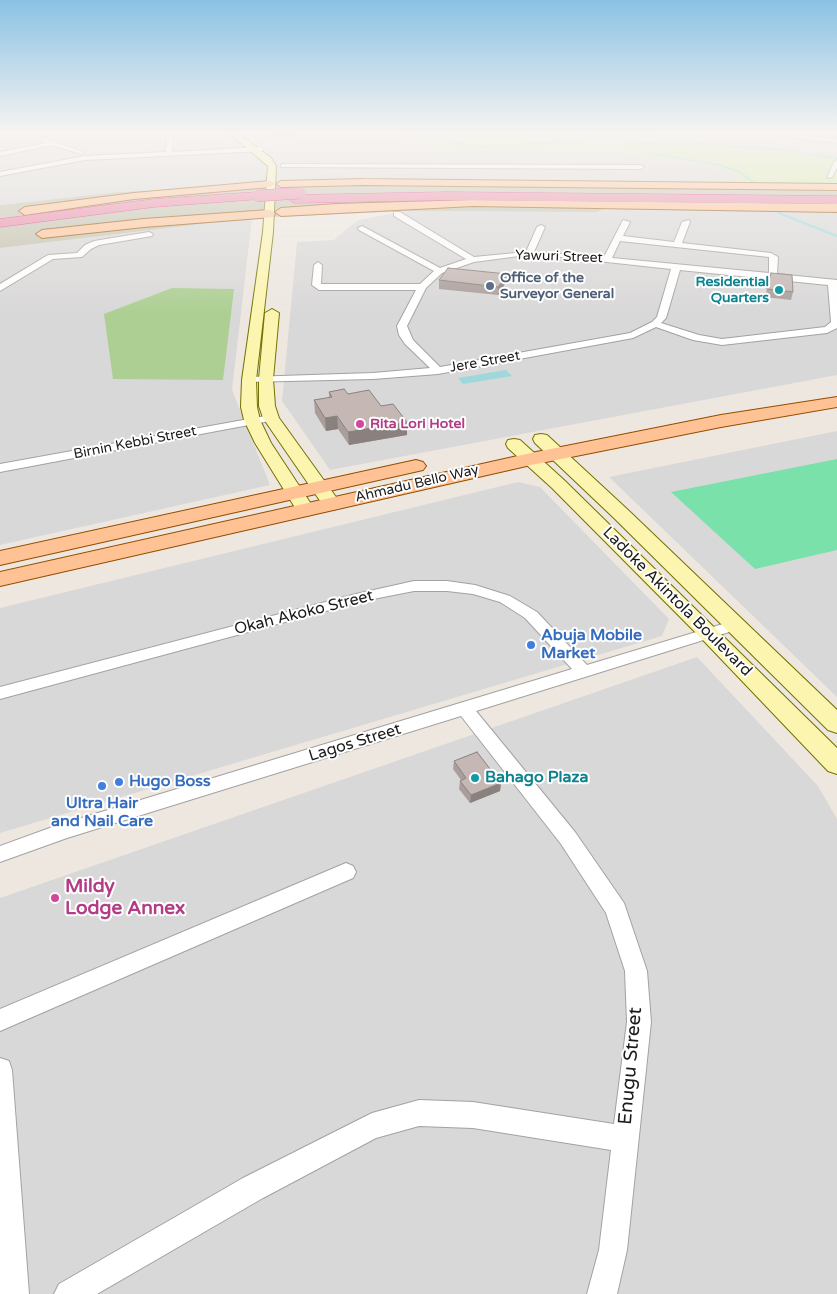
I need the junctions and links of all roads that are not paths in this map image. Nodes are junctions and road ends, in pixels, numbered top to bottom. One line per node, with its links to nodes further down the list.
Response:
1 (165, 193): 10 (main road)
2 (276, 193): 11 (street)
3 (650, 193): 5 (highway)
4 (804, 193): 5 (highway)
5 (664, 195): 6 (highway); 7 (highway); 8 (highway)
6 (255, 198): 16 (highway); 19 (highway)
7 (837, 200)
8 (580, 203): 9 (main road); 11 (main road)
9 (837, 208)
10 (25, 211): 13 (highway)
11 (275, 213): 20 (main road); 26 (street); 39 (street)
12 (397, 214): 28 (street)
13 (0, 216)
14 (626, 222): 23 (street)
15 (686, 222): 24 (street)
16 (0, 223)
17 (541, 226): 25 (street)
18 (362, 228): 31 (street)
19 (0, 232)
20 (42, 234): 22 (highway)
21 (149, 234): 35 (street)
22 (26, 236)
23 (618, 238): 24 (street); 27 (street)
24 (678, 244): 32 (street)
25 (529, 254): 27 (street, Yawuri Street); 28 (street, Yawuri Street)
26 (278, 255)
27 (607, 259): 30 (street, Yawuri Street)
28 (472, 260): 31 (street, Yawuri Street)
29 (318, 265): 34 (street)
30 (676, 267): 32 (street, Yawuri Street); 37 (street)
31 (439, 271): 34 (street, Yawuri Street)
32 (773, 276): 33 (street, Yawuri Street)
33 (835, 283): 37 (street)
34 (422, 287): 38 (street, Yawuri Street)
35 (0, 288)
36 (274, 298): 40 (street)
37 (656, 324): 38 (street, Jere Street)
38 (438, 371): 40 (street, Jere Street)
39 (249, 380): 40 (street, Jere Street); 44 (street)
40 (266, 380): 43 (street)
41 (837, 388): 45 (main road)
42 (837, 402): 47 (main road, Ahmadu Bello Way)
43 (271, 418): 44 (street, Birnin Kebbi Street); 51 (street)
44 (252, 420): 50 (street, Birnin Kebbi Street); 52 (street)
45 (541, 439): 46 (main road); 47 (street, Ladoke Akintola Boulevard)
46 (504, 446): 48 (street, Ladoke Akintola Boulevard)
47 (558, 453): 48 (main road, Ahmadu Bello Way); 55 (street, Ladoke Akintola Boulevard)
48 (531, 459): 51 (main road, Ahmadu Bello Way); 56 (street, Ladoke Akintola Boulevard)
49 (430, 463): 51 (main road, Ahmadu Bello Way)
50 (0, 468)
51 (326, 495): 52 (main road, Ahmadu Bello Way)
52 (300, 501): 53 (main road, Ahmadu Bello Way); 54 (main road, Ahmadu Bello Way)
53 (0, 558)
54 (0, 579)
55 (736, 625): 56 (street, Lagos Street); 60 (street, Ladoke Akintola Boulevard)
56 (710, 634): 57 (street, Lagos Street); 61 (street, Ladoke Akintola Boulevard)
57 (583, 672): 58 (street, Okah Akoko Street); 59 (street, Lagos Street)
58 (0, 693)
59 (465, 709): 62 (street, Lagos Street); 66 (street, Enugu Street)
60 (837, 724)
61 (837, 764)
62 (0, 854)
63 (346, 872): 64 (street)
64 (0, 1020)
65 (0, 1070): 67 (street)
66 (624, 1139): 68 (street); 69 (street, Enugu Street)
67 (14, 1294)
68 (68, 1294)
69 (602, 1294)

